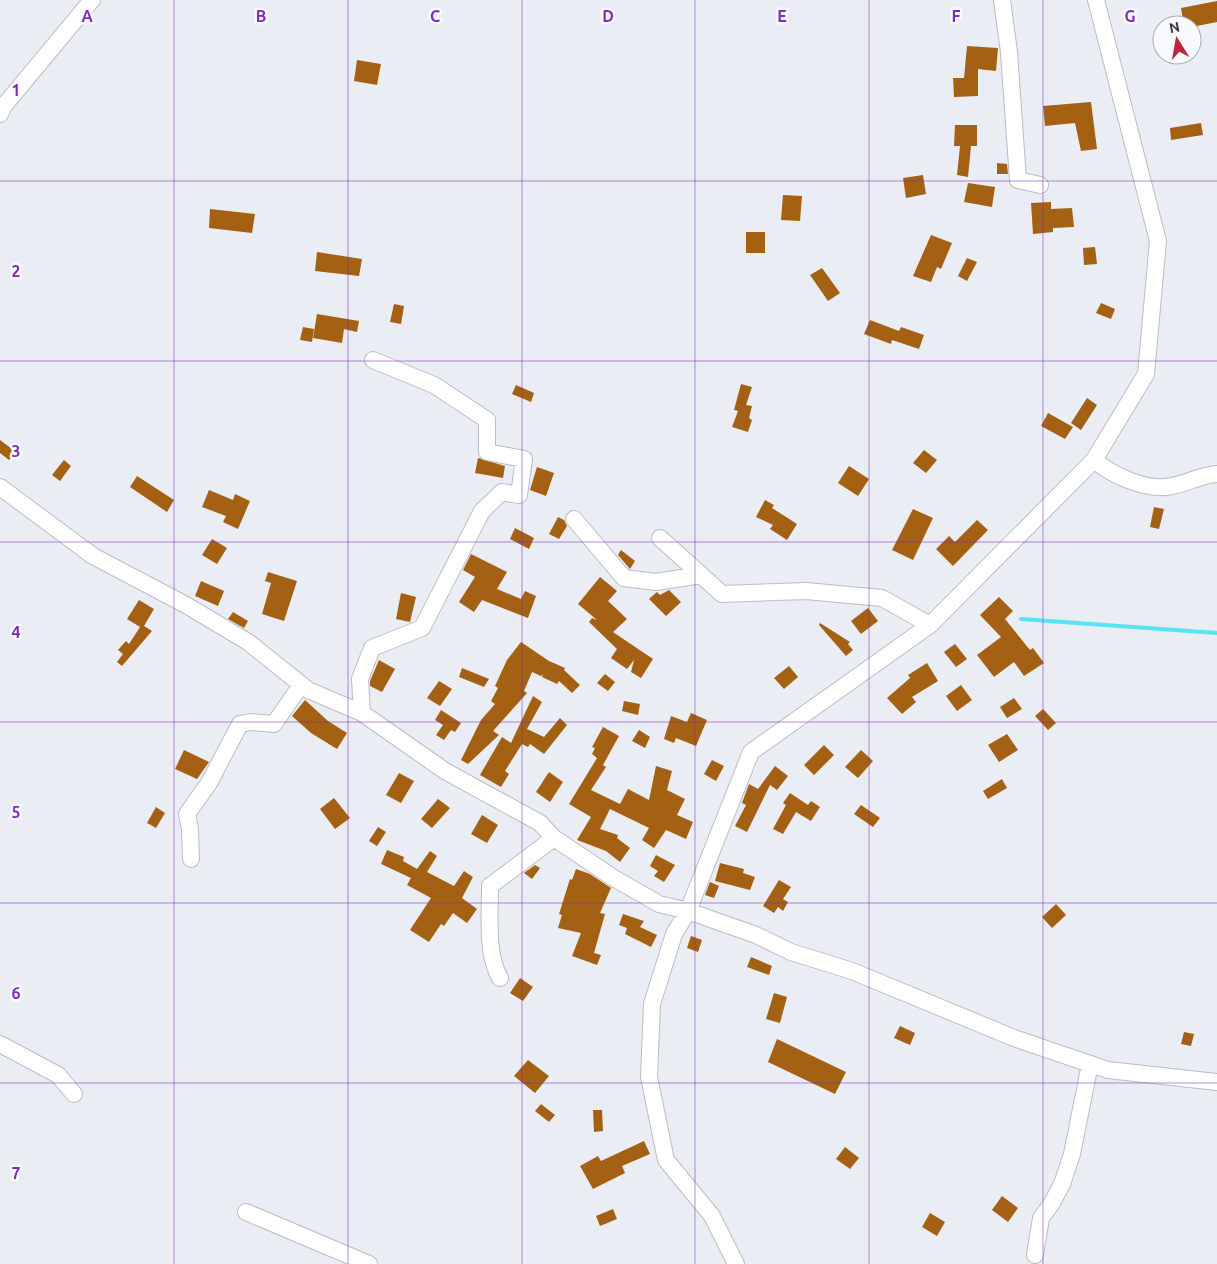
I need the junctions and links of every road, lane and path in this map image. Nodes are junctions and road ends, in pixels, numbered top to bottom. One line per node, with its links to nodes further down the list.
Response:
1 (92, 0): 4 (street)
2 (1002, 0): 5 (street)
3 (1096, 0): 7 (street)
4 (0, 114)
5 (1040, 185)
6 (373, 360): 15 (street)
7 (1094, 460): 8 (street); 13 (street)
8 (1217, 474)
9 (0, 487): 14 (street)
10 (574, 519): 12 (street)
11 (660, 538): 12 (street)
12 (701, 575): 13 (street)
13 (930, 625): 18 (street)
14 (301, 685): 15 (street); 17 (street)
15 (362, 713): 16 (street)
16 (554, 838): 18 (street); 19 (street)
17 (191, 859)
18 (688, 912): 21 (street); 27 (street)
19 (500, 978)
20 (0, 1044): 23 (street)
21 (1090, 1064): 22 (street); 25 (street)
22 (1217, 1082)
23 (74, 1094)
24 (246, 1212): 26 (street)
25 (1035, 1255)
26 (370, 1264)
27 (736, 1264)

